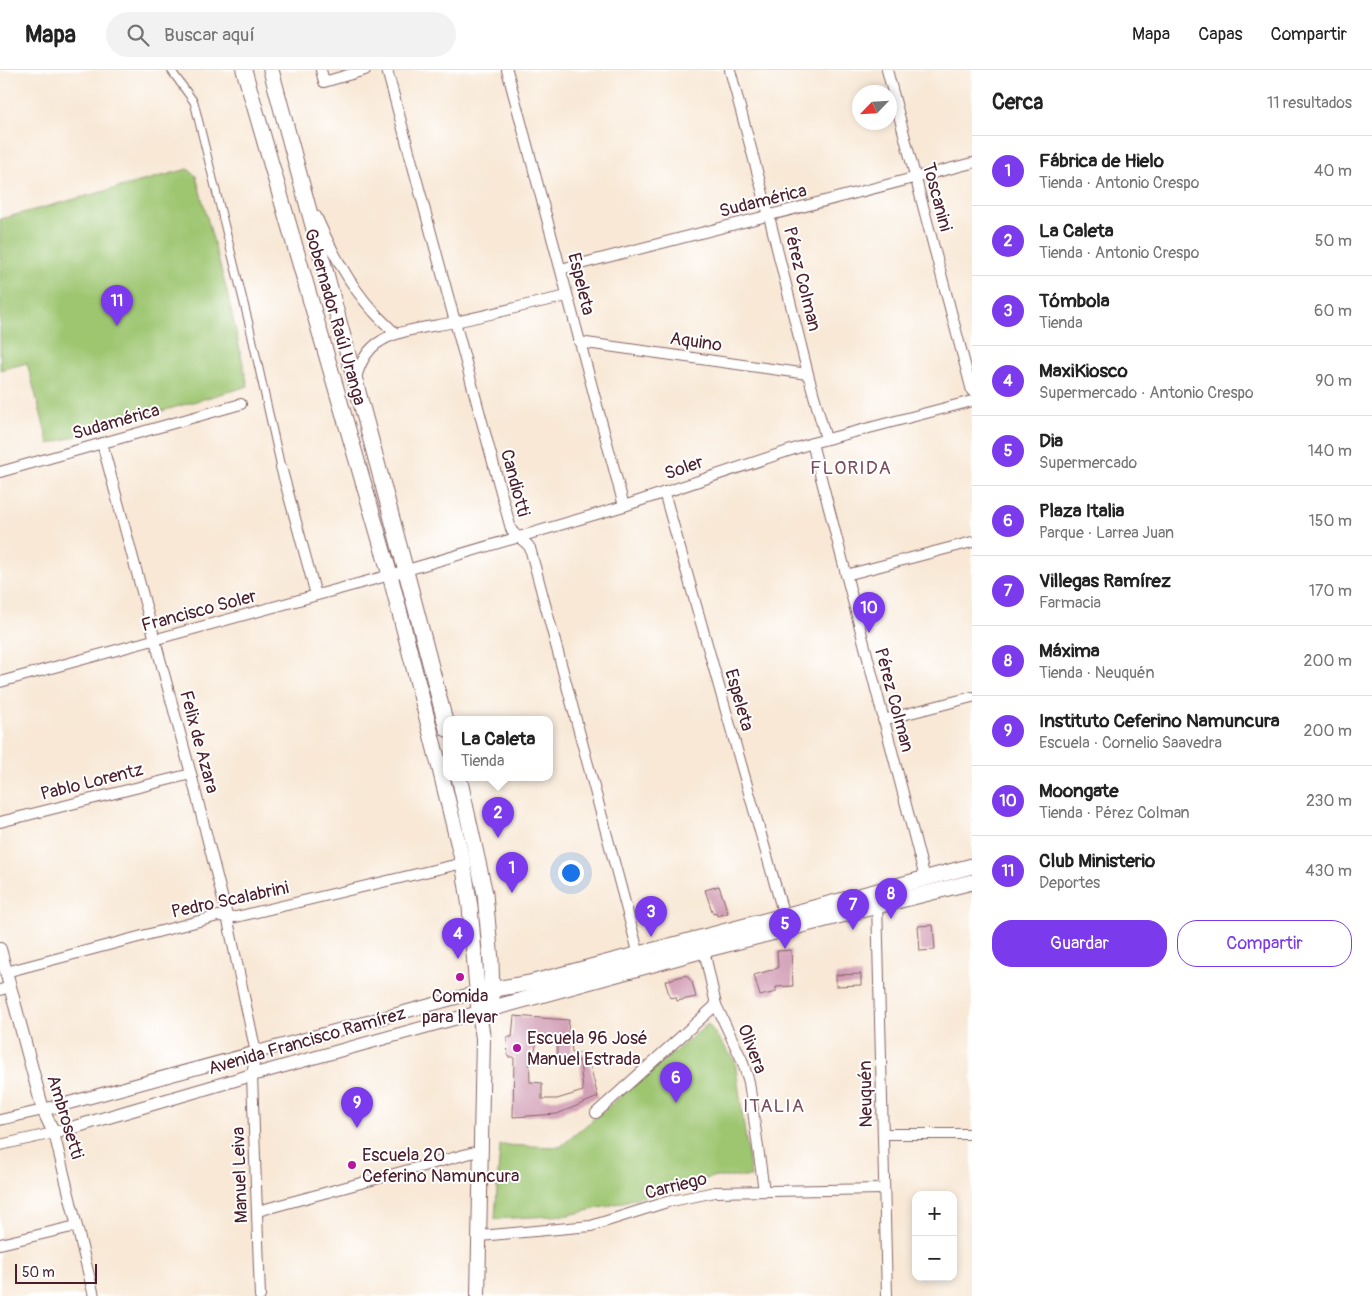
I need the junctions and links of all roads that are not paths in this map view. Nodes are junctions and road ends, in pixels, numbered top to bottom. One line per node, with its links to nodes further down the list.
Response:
1 (171, 70): 27 (street)
2 (244, 70): 34 (main road, Gobernador Raúl Uranga)
3 (271, 70): 12 (main road, Gobernador Raúl Uranga)
4 (321, 70): 5 (street)
5 (365, 70)
6 (388, 70): 16 (street, Candiotti)
7 (507, 70): 14 (street, Espeleta)
8 (730, 70): 13 (street, Pérez Colman)
9 (887, 70): 11 (street, Toscanini)
10 (972, 163): 11 (street, Sudamérica)
11 (915, 178): 13 (street, Sudamérica); 21 (street, Toscanini)
12 (301, 181): 17 (street); 20 (main road, Gobernador Raúl Uranga)
13 (769, 216): 14 (street, Sudamérica); 19 (street, Pérez Colman)
14 (561, 270): 15 (street, Espeleta)
15 (566, 296): 16 (street); 18 (street, Espeleta)
16 (455, 322): 17 (street); 31 (street, Candiotti)
17 (396, 334): 20 (street)
18 (579, 342): 19 (street, Aquino); 30 (street, Espeleta)
19 (808, 374): 24 (street, Pérez Colman)
20 (355, 384): 33 (main road, Gobernador Raúl Uranga)
21 (972, 391)
22 (972, 401): 24 (street, Soler)
23 (241, 404): 25 (street, Sudamérica)
24 (826, 439): 26 (street, Soler)
25 (102, 443): 28 (street, Sudamérica); 37 (street, Felix de Azara)
26 (812, 443): 29 (street, Soler); 35 (street, Pérez Colman)
27 (281, 467): 36 (street)
28 (0, 472)
29 (664, 492): 30 (street, Soler); 51 (street, Espeleta)
30 (624, 506): 31 (street, Soler)
31 (519, 537): 33 (street, Soler); 54 (street, Candiotti)
32 (972, 542): 35 (street)
33 (407, 570): 34 (street, Francisco Soler); 40 (main road, Gobernador Raúl Uranga)
34 (390, 575): 36 (street, Francisco Soler); 45 (main road, Gobernador Raúl Uranga)
35 (846, 575): 41 (street, Pérez Colman)
36 (316, 595): 37 (street, Francisco Soler)
37 (155, 640): 38 (street, Francisco Soler); 42 (street, Felix de Azara)
38 (0, 682)
39 (972, 697): 41 (street)
40 (444, 716)
41 (883, 720): 47 (street, Pérez Colman)
42 (191, 774): 44 (street, Pablo Lorentz); 50 (street, Felix de Azara)
43 (460, 781): 57 (main road)
44 (0, 822)
45 (463, 863): 50 (street, Pedro Scalabrini); 57 (main road, Gobernador Raúl Uranga)
46 (972, 866): 47 (main road, Avenida Francisco Ramírez)
47 (925, 878): 49 (main road, Avenida Francisco Ramírez)
48 (972, 882): 49 (main road, Avenida Francisco Ramírez)
49 (876, 898): 51 (main road, Avenida Francisco Ramírez); 53 (main road, Avenida Francisco Ramírez); 66 (street, Neuquén)
50 (227, 916): 55 (street, Pedro Scalabrini); 60 (street, Felix de Azara)
51 (784, 916): 54 (main road, Avenida Francisco Ramírez)
52 (0, 949): 55 (street, Ambrosetti)
53 (704, 950): 58 (street, Olivera); 59 (main road, Avenida Francisco Ramírez)
54 (639, 955): 57 (main road, Avenida Francisco Ramírez)
55 (6, 972): 56 (street, Ambrosetti)
56 (5, 989): 62 (street, Ambrosetti)
57 (485, 991): 59 (main road); 60 (street, Avenida Francisco Ramírez)
58 (716, 1005): 63 (street); 71 (street, Olivera)
59 (486, 1010): 61 (street, Avenida Francisco Ramírez); 69 (main road)
60 (256, 1053): 61 (street, Manuel Leiva); 62 (street, Avenida Francisco Ramírez)
61 (252, 1075): 65 (street, Avenida Francisco Ramírez); 72 (street, Manuel Leiva)
62 (43, 1110): 64 (street, Avenida Francisco Ramírez); 65 (street, Ambrosetti)
63 (596, 1113)
64 (0, 1120)
65 (54, 1133): 68 (street, Avenida Francisco Ramírez); 73 (street, Ambrosetti)
66 (884, 1134): 67 (street); 70 (street, Neuquén)
67 (972, 1134)
68 (0, 1146)
69 (482, 1150): 72 (street); 74 (main road)
70 (883, 1189): 71 (street, Carriego); 79 (street, Neuquén)
71 (764, 1191): 74 (street, Carriego)
72 (258, 1211): 77 (street, Manuel Leiva)
73 (76, 1226): 75 (street); 76 (street, Ambrosetti)
74 (480, 1236): 78 (main road)
75 (0, 1244)
76 (94, 1296)
77 (260, 1296)
78 (478, 1296)
79 (887, 1296)

